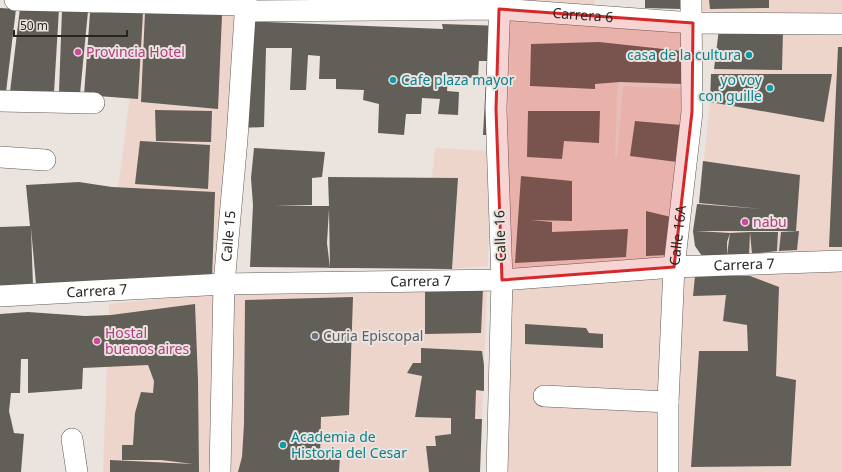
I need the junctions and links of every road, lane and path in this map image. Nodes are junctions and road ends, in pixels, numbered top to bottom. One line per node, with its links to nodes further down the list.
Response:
1 (14, 0): 3 (street, Carrera 6)
2 (691, 0): 5 (street, Calle 16A)
3 (246, 3): 4 (street, Carrera 6); 14 (street, Calle 15)
4 (499, 4): 5 (street, Carrera 6); 13 (street, Calle 16)
5 (693, 23): 6 (street, Carrera 6); 12 (street, Calle 16A)
6 (842, 24)
7 (0, 101): 8 (street)
8 (94, 103)
9 (0, 157): 10 (street)
10 (45, 160)
11 (842, 261): 12 (street, Carrera 7)
12 (674, 268): 13 (street, Carrera 7); 17 (street, Calle 16A)
13 (502, 280): 14 (street, Carrera 7); 21 (street, Calle 16)
14 (224, 284): 15 (street, Carrera 7); 20 (street, Calle 15)
15 (0, 296)
16 (544, 396): 17 (street)
17 (668, 402): 22 (street, Calle 16A)
18 (72, 439): 19 (street)
19 (77, 472)
20 (220, 472)
21 (497, 472)
22 (668, 472)

